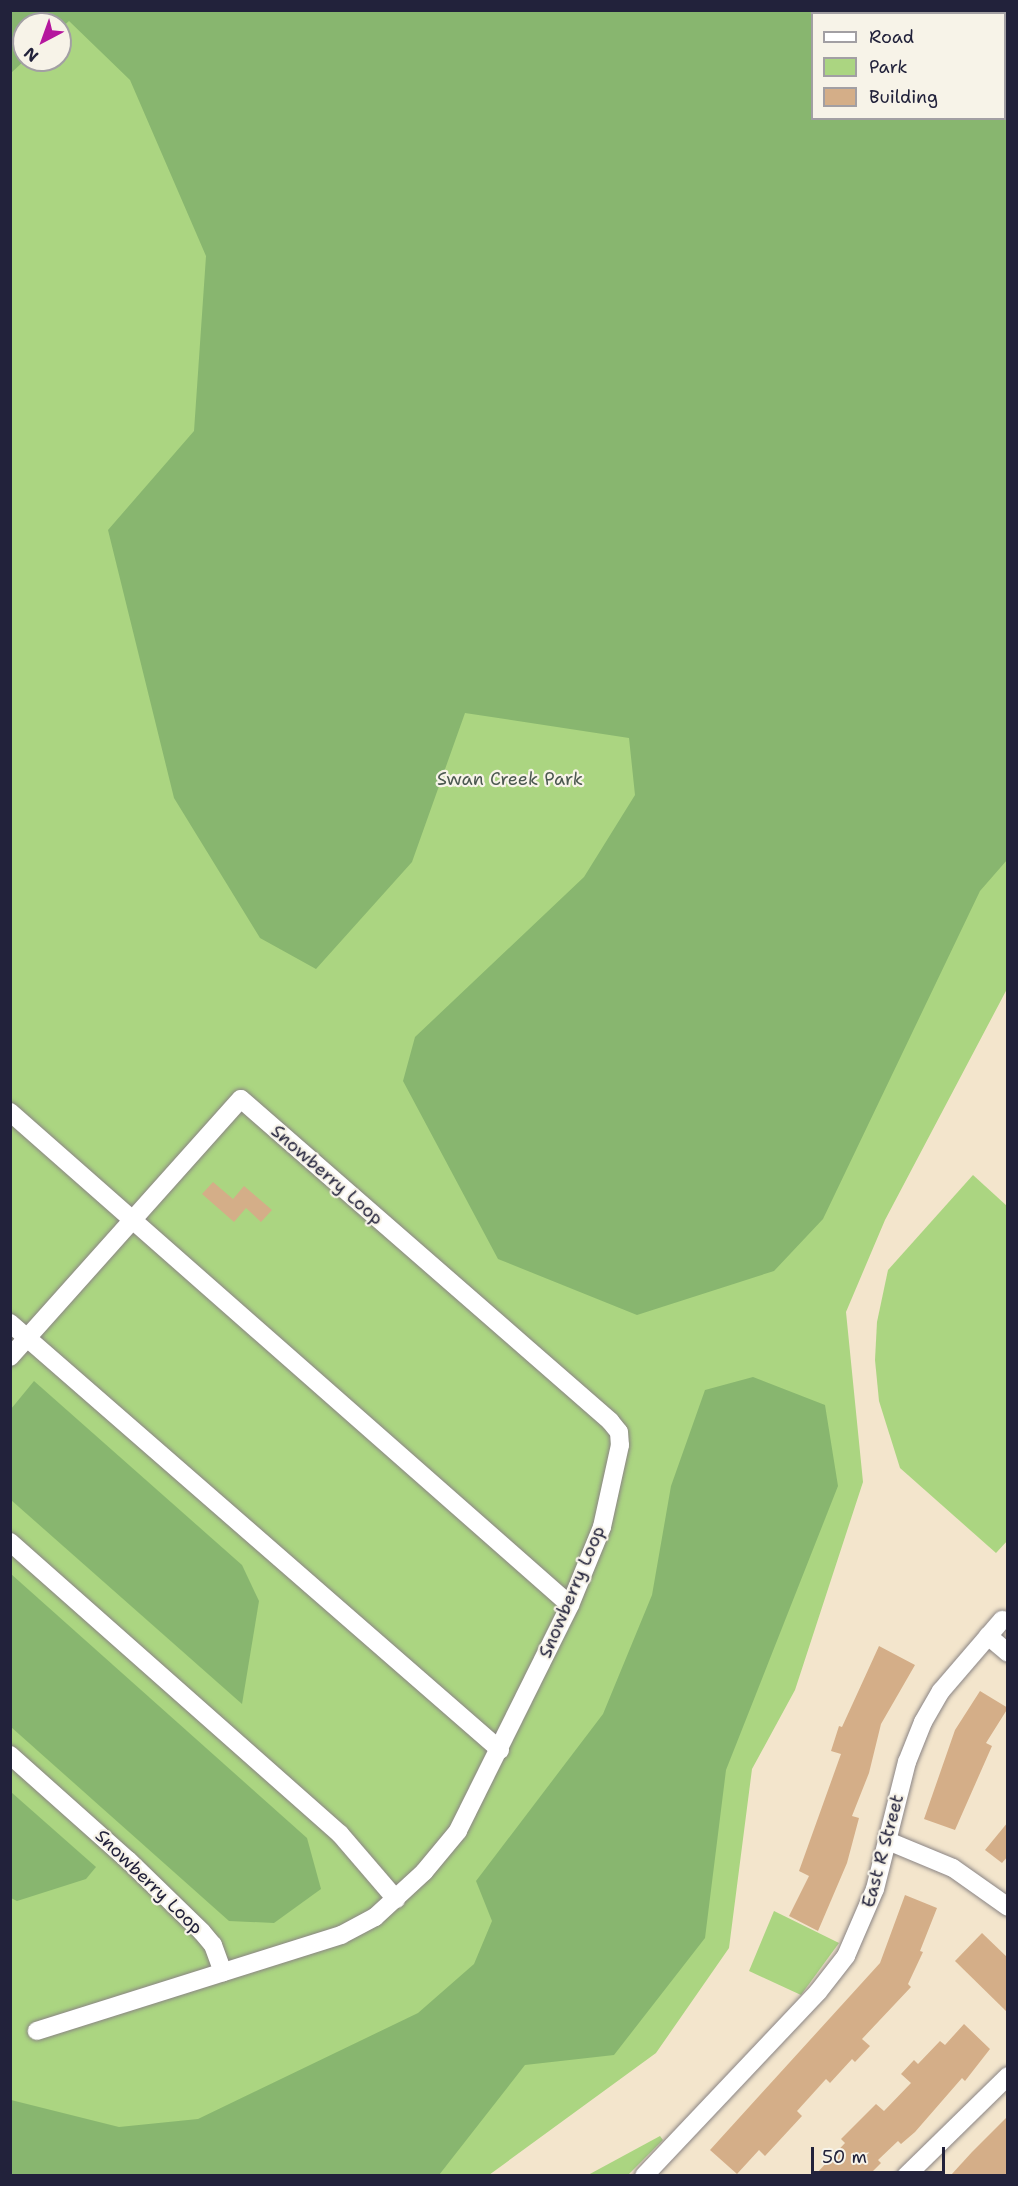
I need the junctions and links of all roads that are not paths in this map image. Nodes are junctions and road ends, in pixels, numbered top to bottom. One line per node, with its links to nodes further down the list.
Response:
1 (10, 1112): 2 (street)
2 (133, 1220): 4 (street); 7 (street); 7 (street, Snowberry Loop)
3 (10, 1323): 4 (street)
4 (28, 1338): 5 (street); 11 (street)
5 (10, 1357)
6 (10, 1542): 14 (street)
7 (570, 1605): 11 (street, Snowberry Loop)
8 (1002, 1620): 9 (street, East R Street)
9 (988, 1636): 10 (street); 13 (street, East R Street)
10 (1008, 1653)
11 (500, 1749): 14 (street, Snowberry Loop)
12 (10, 1755): 16 (street, Snowberry Loop)
13 (888, 1841): 15 (street); 19 (street, East R Street)
14 (396, 1899): 16 (street, Snowberry Loop)
15 (1008, 1907)
16 (224, 1972): 17 (street)
17 (37, 2031)
18 (1008, 2076): 20 (street)
19 (644, 2175)
20 (906, 2175)

